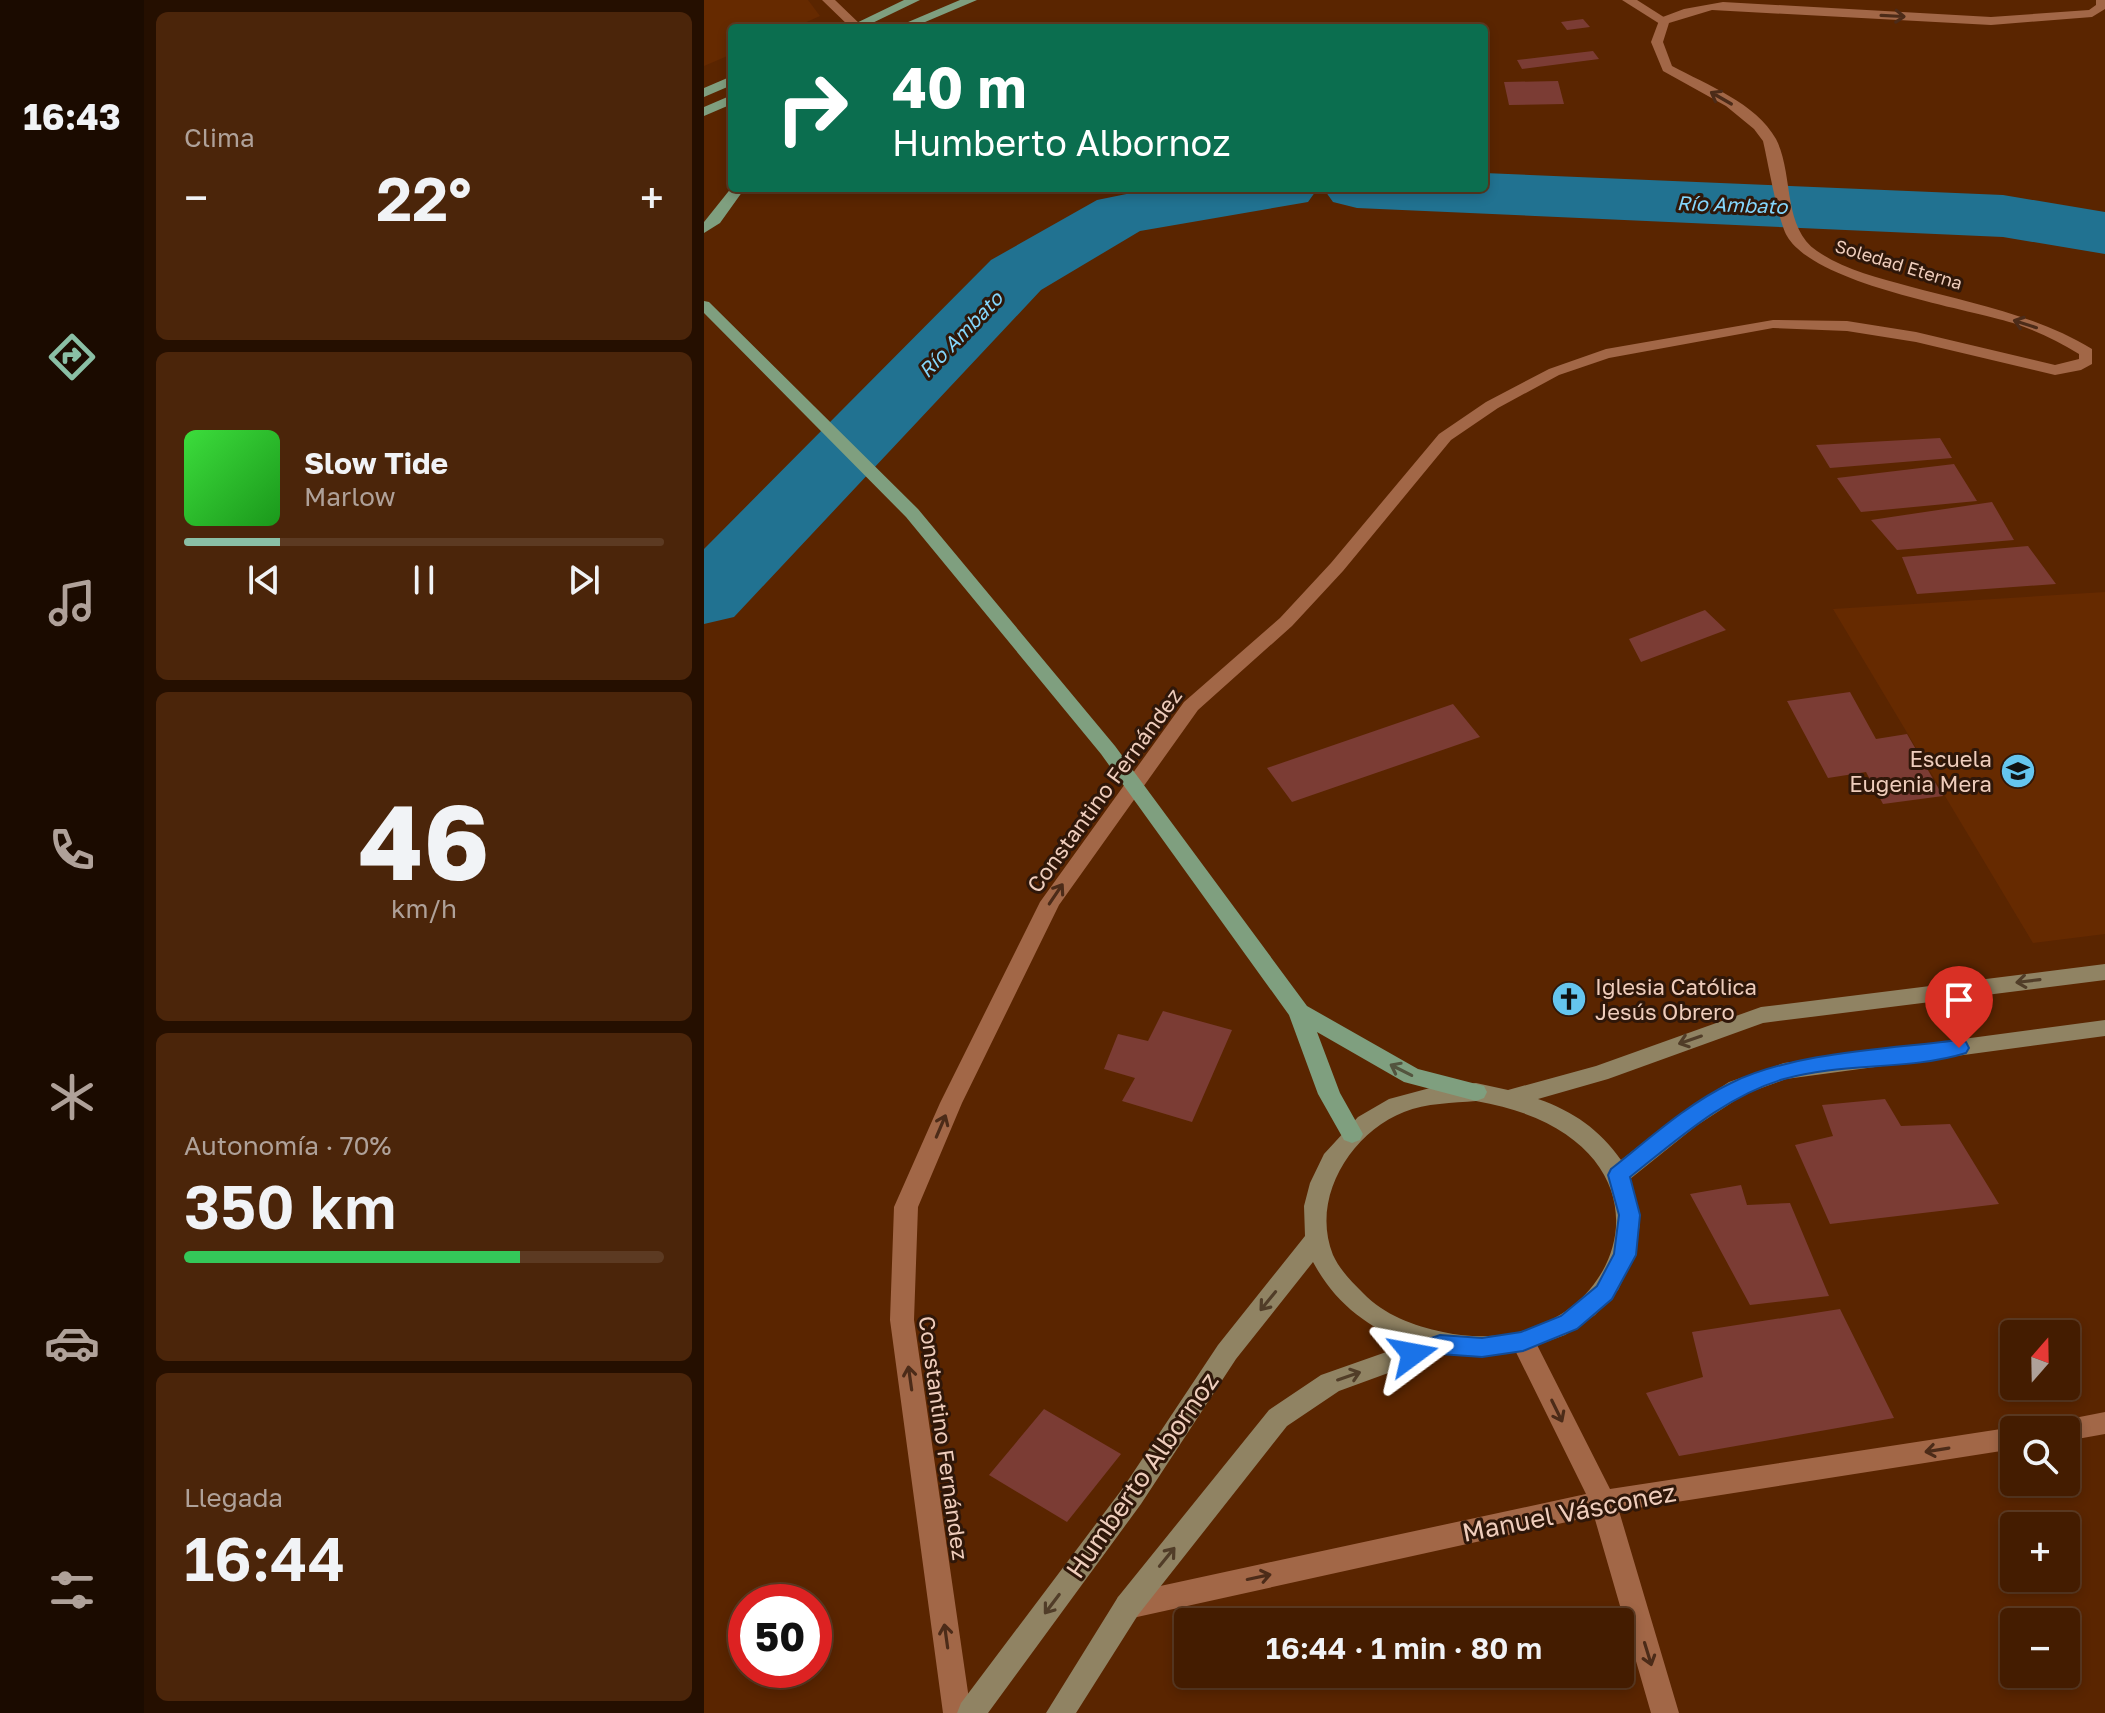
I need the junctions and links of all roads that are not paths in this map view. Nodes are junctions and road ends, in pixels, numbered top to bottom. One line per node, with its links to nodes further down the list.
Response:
1 (828, 0): 9 (street)
2 (914, 0): 10 (main road)
3 (971, 0): 11 (main road)
4 (979, 0): 12 (main road)
5 (1628, 0): 7 (street)
6 (2102, 0): 8 (street)
7 (1664, 21): 8 (street, one-way to 8); 21 (street, Soledad Eterna, one-way to 7)
8 (1991, 21): 13 (street)
9 (851, 24)
10 (861, 24)
11 (910, 24)
12 (939, 24)
13 (2105, 24)
14 (728, 82): 15 (main road)
15 (704, 93)
16 (728, 101): 17 (main road)
17 (704, 112)
18 (735, 192): 19 (main road)
19 (704, 229)
20 (704, 305): 23 (main road)
21 (2087, 361): 37 (street, Constantino Fernández, one-way to 21)
22 (2105, 972): 26 (main road, one-way to 26)
23 (1299, 1012): 25 (main road, one-way to 23); 27 (main road)
24 (2105, 1028): 28 (main road)
25 (1476, 1092): 26 (main road); 27 (main road)
26 (1512, 1097): 28 (main road)
27 (1352, 1134): 29 (main road)
28 (1619, 1175): 30 (main road)
29 (1316, 1240): 31 (main road); 38 (main road, Humberto Albornoz, one-way to 38)
30 (1523, 1342): 31 (main road); 35 (street, one-way to 35)
31 (1440, 1344): 36 (main road, one-way to 31)
32 (2105, 1423): 33 (street)
33 (2080, 1427)
34 (2000, 1440): 35 (street, Manuel Vásconez, one-way to 35)
35 (1603, 1502): 36 (street, Manuel Vásconez, one-way to 35); 40 (street, one-way to 40)
36 (1128, 1606): 39 (main road)
37 (957, 1713)
38 (971, 1713)
39 (1060, 1713)
40 (1665, 1713)

